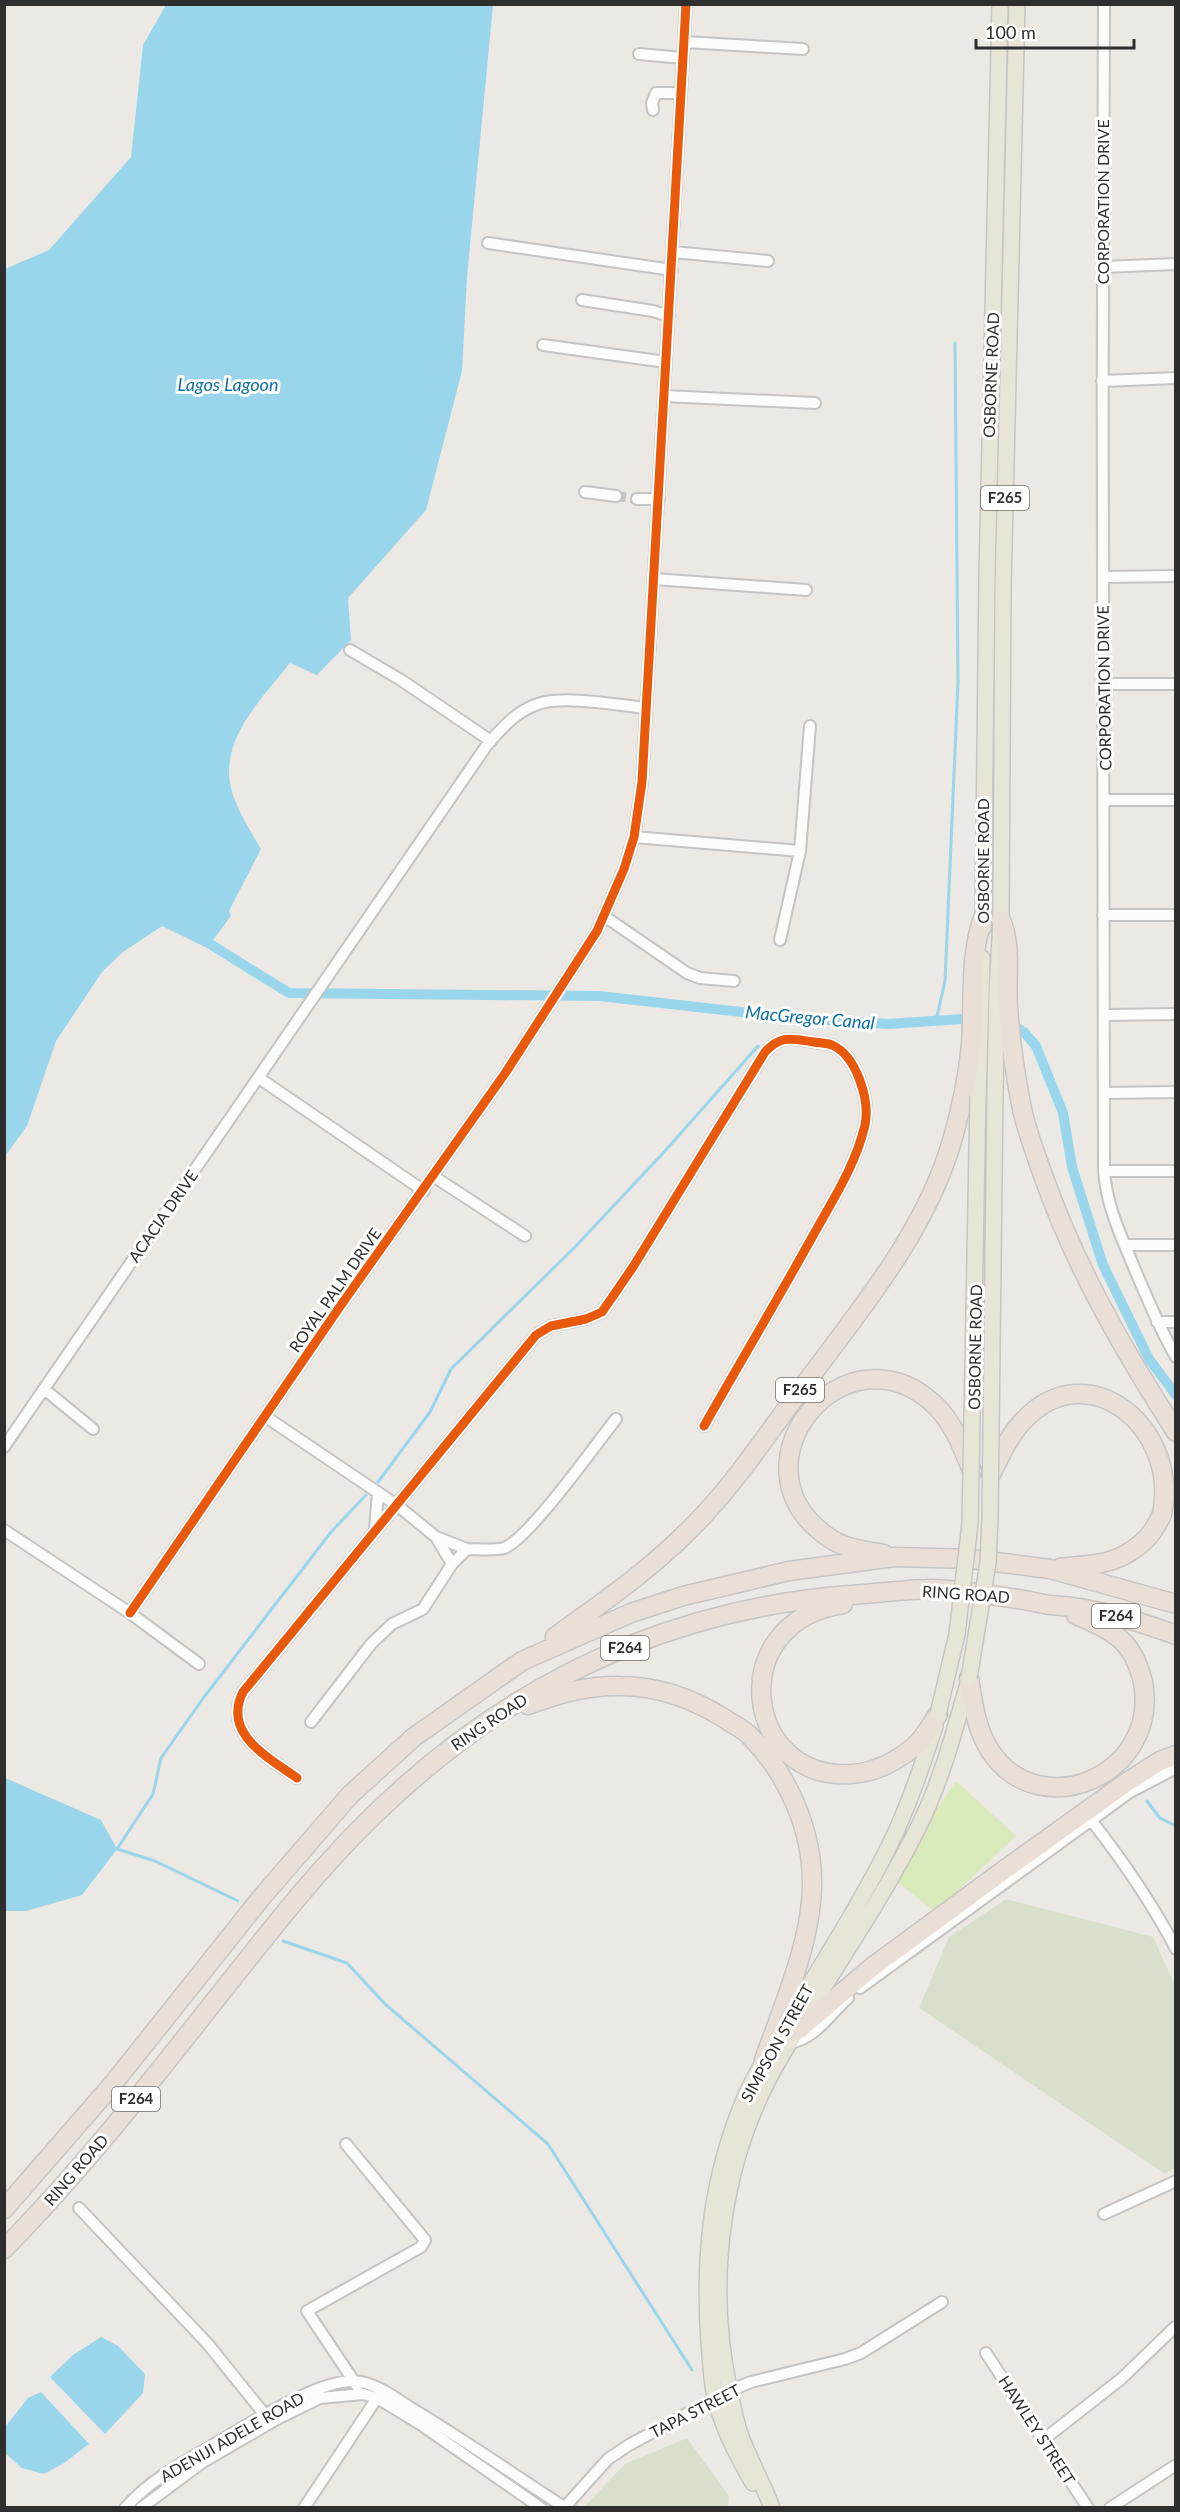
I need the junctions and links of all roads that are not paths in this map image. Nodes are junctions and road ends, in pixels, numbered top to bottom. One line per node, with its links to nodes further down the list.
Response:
1 (686, 4): 5 (street, ROYAL PALM DRIVE)
2 (1000, 4): 46 (main road, OSBORNE ROAD / F265)
3 (1017, 4): 46 (main road, OSBORNE ROAD / F265)
4 (1104, 4): 15 (street, CORPORATION DRIVE)
5 (684, 42): 6 (street); 8 (street, ROYAL PALM DRIVE)
6 (802, 49)
7 (639, 54): 8 (street)
8 (683, 58): 9 (street, ROYAL PALM DRIVE)
9 (681, 93): 10 (street); 12 (street, ROYAL PALM DRIVE)
10 (653, 110)
11 (488, 243): 16 (street)
12 (673, 252): 13 (street); 16 (street, ROYAL PALM DRIVE)
13 (768, 261)
14 (1176, 264): 15 (street)
15 (1102, 267): 22 (street, CORPORATION DRIVE)
16 (672, 270): 18 (street, ROYAL PALM DRIVE)
17 (582, 300): 18 (street)
18 (669, 316): 20 (street, ROYAL PALM DRIVE)
19 (543, 345): 20 (street)
20 (666, 362): 23 (street, ROYAL PALM DRIVE)
21 (1176, 378): 22 (street)
22 (1102, 381): 30 (street, CORPORATION DRIVE)
23 (664, 396): 24 (street); 28 (street, ROYAL PALM DRIVE)
24 (815, 403)
25 (585, 492): 26 (street)
26 (616, 496)
27 (637, 499): 28 (street)
28 (658, 500): 31 (street, ROYAL PALM DRIVE)
29 (1176, 576): 30 (street)
30 (1103, 577): 34 (street, CORPORATION DRIVE)
31 (654, 579): 32 (street); 36 (street, ROYAL PALM DRIVE)
32 (806, 590)
33 (350, 650): 38 (street)
34 (1104, 684): 35 (street); 39 (street, CORPORATION DRIVE)
35 (1176, 684)
36 (646, 708): 38 (street, ACACIA DRIVE); 41 (street, ROYAL PALM DRIVE)
37 (810, 726): 42 (street)
38 (491, 741): 54 (street, ACACIA DRIVE)
39 (1105, 800): 40 (street); 43 (street, CORPORATION DRIVE)
40 (1176, 800)
41 (634, 837): 42 (street); 45 (street, ROYAL PALM DRIVE)
42 (800, 851): 47 (street)
43 (1103, 915): 44 (street); 51 (street, CORPORATION DRIVE)
44 (1176, 915)
45 (604, 916): 48 (street); 59 (street, ROYAL PALM DRIVE)
46 (992, 919): 49 (highway, F265); 49 (highway)
47 (780, 940)
48 (734, 981)
49 (990, 992): 52 (highway, F265); 53 (highway)
50 (1176, 1014): 51 (street)
51 (1105, 1015): 56 (street, CORPORATION DRIVE)
52 (975, 1044): 74 (main road, OSBORNE ROAD, bridge); 90 (highway, F265)
53 (1004, 1044): 72 (highway); 75 (main road, OSBORNE ROAD, bridge)
54 (258, 1078): 60 (street); 67 (street, ACACIA DRIVE)
55 (1176, 1092): 56 (street)
56 (1104, 1093): 57 (street, CORPORATION DRIVE)
57 (1104, 1171): 58 (street); 62 (street, CORPORATION DRIVE)
58 (1176, 1171)
59 (433, 1176): 60 (street, ROYAL PALM DRIVE); 61 (street)
60 (424, 1191): 68 (street, ROYAL PALM DRIVE)
61 (525, 1236)
62 (1125, 1245): 63 (street); 64 (street, CORPORATION DRIVE)
63 (1176, 1245)
64 (1157, 1322): 65 (street); 66 (street, CORPORATION DRIVE)
65 (1176, 1322)
66 (1176, 1358)
67 (44, 1389): 71 (street); 73 (street, ACACIA DRIVE)
68 (266, 1417): 76 (street); 88 (street, ROYAL PALM DRIVE)
69 (616, 1419): 81 (street)
70 (704, 1426): 77 (street)
71 (93, 1429)
72 (1176, 1432)
73 (4, 1447)
74 (972, 1471): 82 (highway); 93 (main road, OSBORNE ROAD, bridge)
75 (991, 1474): 84 (highway); 92 (main road, OSBORNE ROAD, bridge)
76 (378, 1493): 77 (street); 78 (street)
77 (398, 1506): 78 (street); 80 (street)
78 (375, 1529): 98 (street)
79 (4, 1530): 88 (street)
80 (436, 1537): 81 (street); 83 (street)
81 (466, 1549): 83 (street)
82 (894, 1557): 84 (highway, RING ROAD / F264); 90 (highway, RING ROAD / F264)
83 (452, 1564): 95 (street)
84 (1050, 1569): 86 (highway, RING ROAD / F264)
85 (877, 1593): 87 (highway, RING ROAD / F264); 93 (highway); 94 (highway, RING ROAD / F264)
86 (1176, 1604)
87 (1055, 1606): 89 (highway, RING ROAD / F264); 92 (highway)
88 (130, 1613): 91 (street)
89 (1176, 1635)
90 (522, 1661): 106 (highway, RING ROAD / F264)
91 (199, 1664)
92 (969, 1678): 101 (main road, OSBORNE ROAD)
93 (938, 1714): 102 (main road, SIMPSON STREET)
94 (492, 1718): 102 (highway); 108 (highway, RING ROAD / F264)
95 (311, 1722)
96 (1176, 1755): 101 (highway)
97 (1176, 1768): 99 (street)
98 (297, 1778)
99 (1091, 1820): 100 (street); 101 (street)
100 (1176, 1948)
101 (794, 2036): 113 (main road, OSBORNE ROAD)
102 (764, 2060): 116 (main road, SIMPSON STREET)
103 (346, 2144): 112 (street)
104 (1176, 2181): 107 (street)
105 (79, 2208): 117 (street)
106 (4, 2209)
107 (1104, 2214)
108 (4, 2249)
109 (942, 2302): 113 (street, TAPA STREET)
110 (1174, 2327): 118 (street)
111 (986, 2353): 118 (street, HAWLEY STREET)
112 (353, 2381): 114 (street); 117 (street, ADENIJI ADELE ROAD); 120 (street)
113 (729, 2391): 116 (street, TAPA STREET); 125 (main road, OSBORNE ROAD)
114 (363, 2394): 115 (street, ADENIJI ADELE ROAD); 122 (street, ADENIJI ADELE ROAD)
115 (378, 2398): 123 (street); 124 (street, ADENIJI ADELE ROAD)
116 (715, 2399): 120 (street, TAPA STREET); 125 (main road, SIMPSON STREET)
117 (265, 2415): 121 (street, ADENIJI ADELE ROAD)
118 (1043, 2440): 126 (street, HAWLEY STREET)
119 (1176, 2465): 127 (street)
120 (564, 2507)
121 (124, 2508)
122 (141, 2508)
123 (304, 2508)
124 (542, 2508)
125 (770, 2508)
126 (1088, 2508)
127 (1110, 2508)

